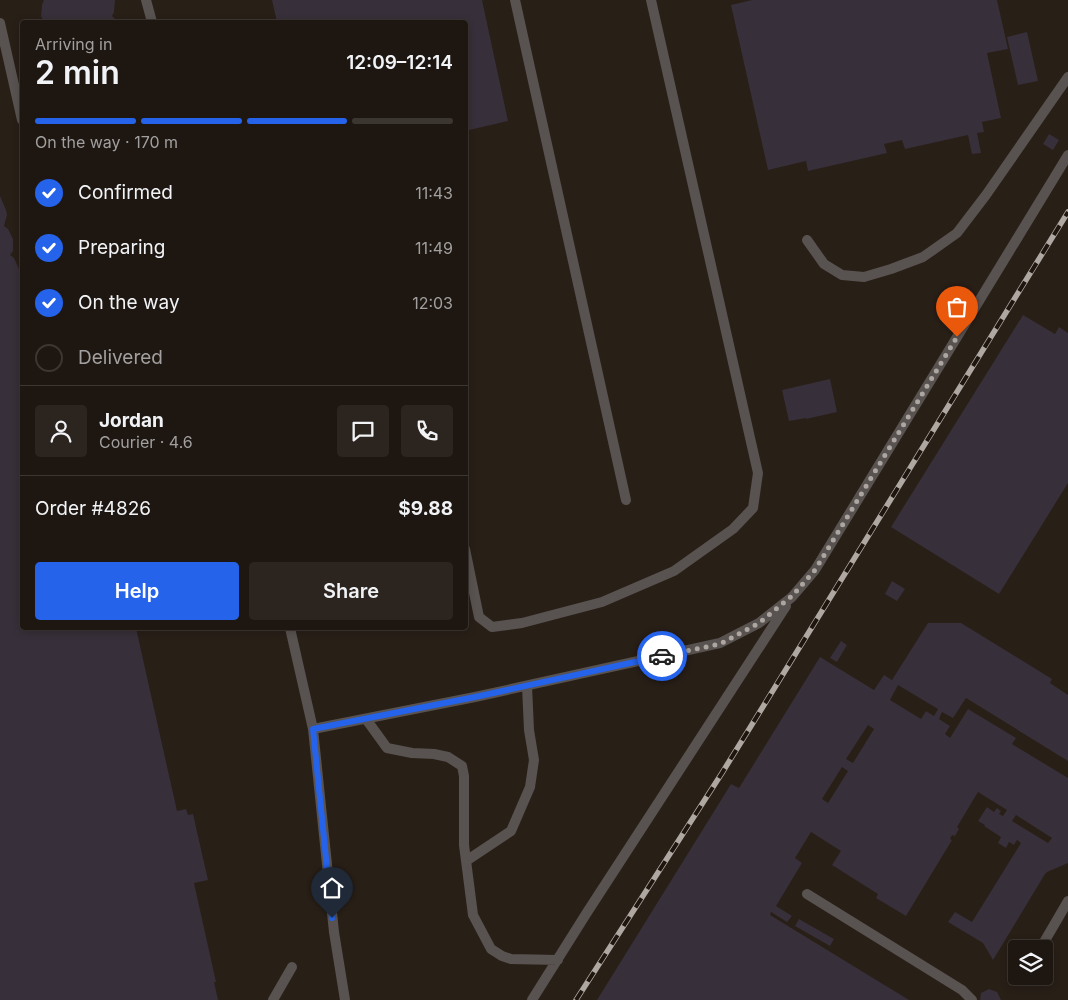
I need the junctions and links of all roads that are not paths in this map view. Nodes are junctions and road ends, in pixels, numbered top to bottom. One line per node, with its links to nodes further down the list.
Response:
1 (146, 0): 4 (lane)
2 (515, 0): 10 (lane)
3 (651, 0): 11 (lane)
4 (151, 20)
5 (0, 23): 7 (lane)
6 (1068, 77): 9 (lane)
7 (20, 111)
8 (1068, 154): 12 (lane)
9 (807, 240)
10 (626, 500)
11 (468, 564)
12 (792, 596): 14 (lane); 21 (lane)
13 (290, 630): 16 (lane)
14 (527, 686): 15 (lane); 17 (lane)
15 (366, 719): 16 (lane); 17 (lane)
16 (313, 729): 24 (lane)
17 (466, 861): 21 (lane)
18 (807, 894): 26 (lane)
19 (1068, 901): 20 (lane)
20 (1045, 940)
21 (558, 960): 25 (lane)
22 (292, 967): 23 (lane)
23 (273, 1000)
24 (345, 1000)
25 (532, 1000)
26 (972, 1000)

